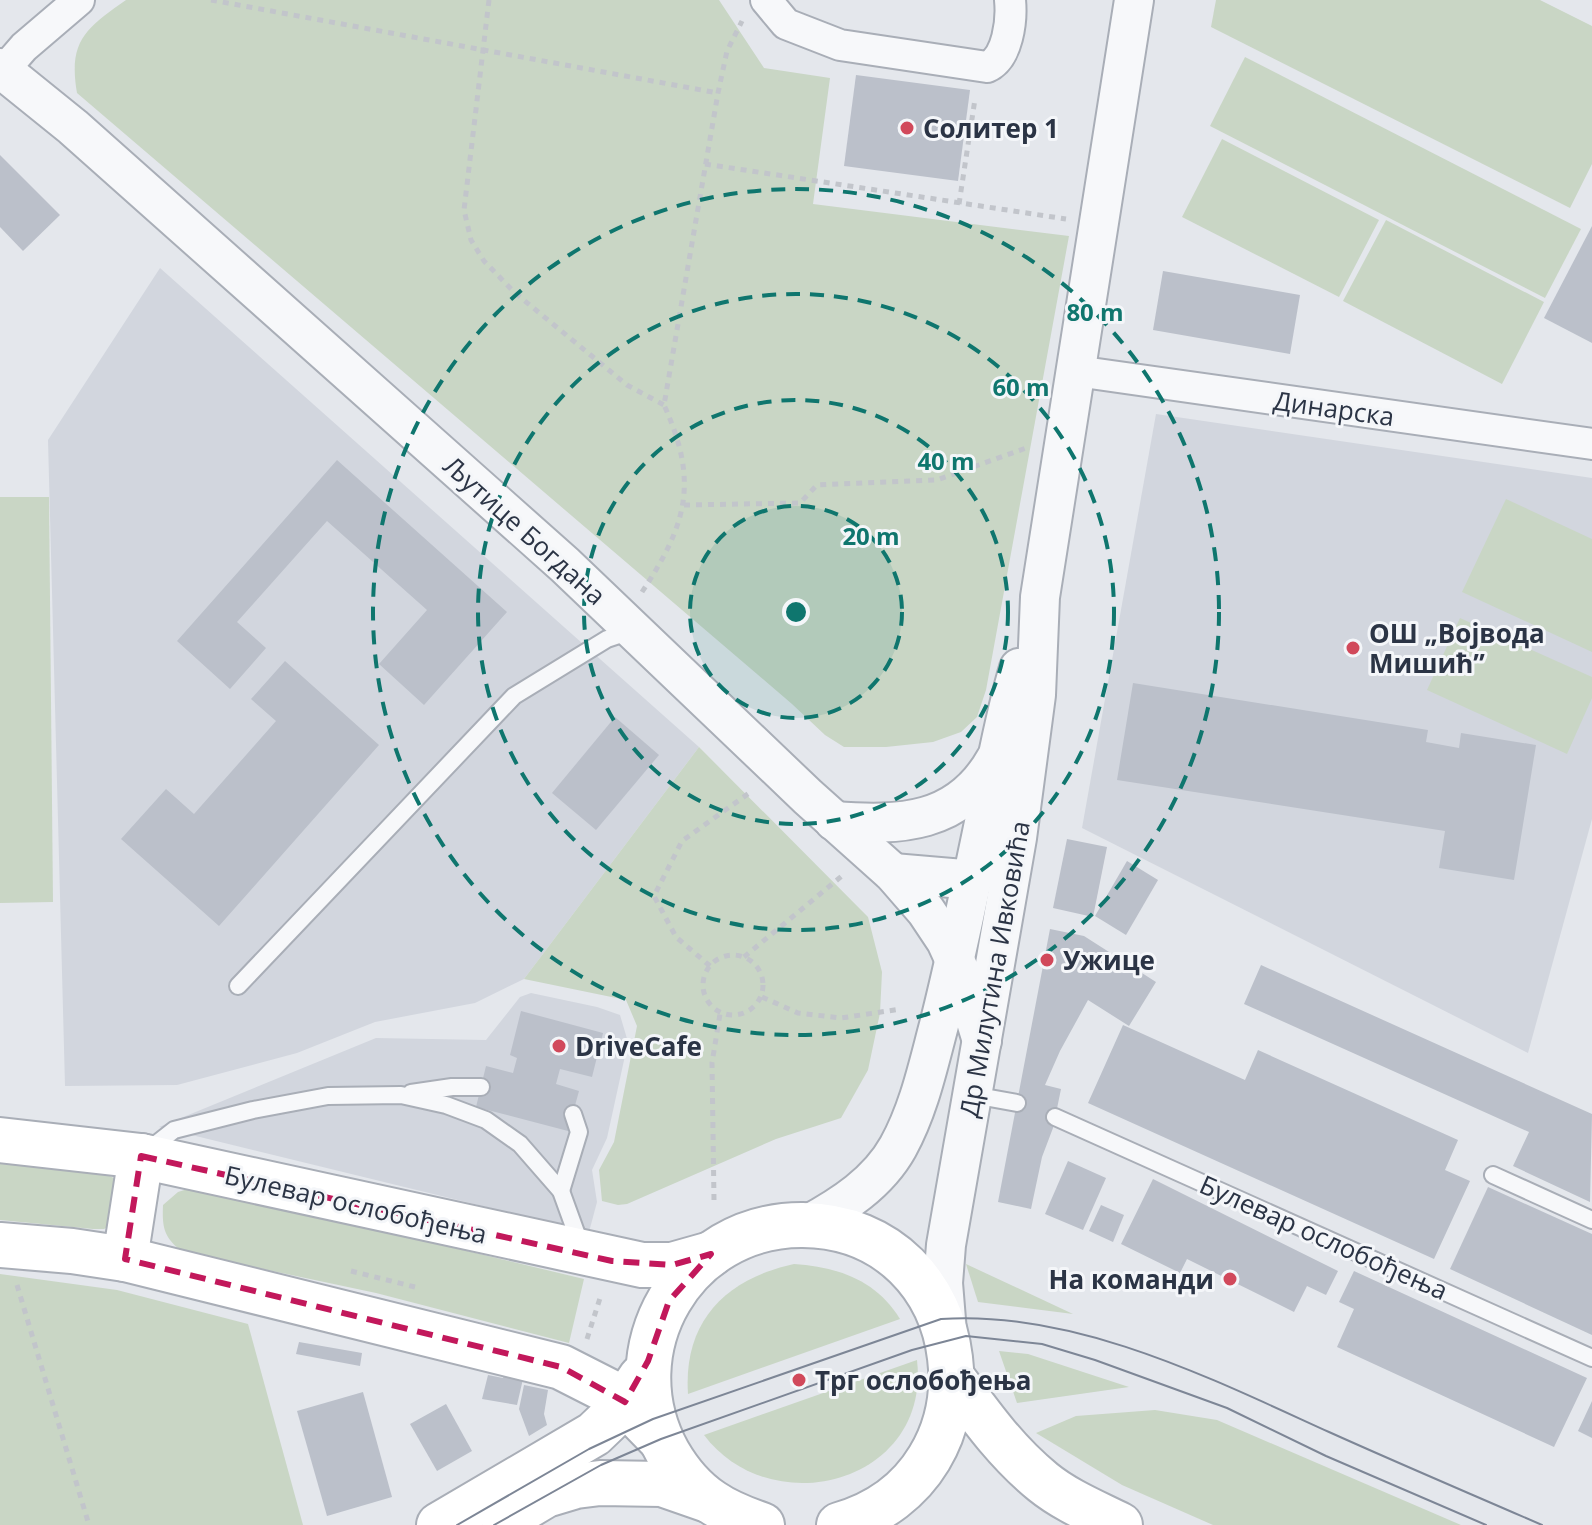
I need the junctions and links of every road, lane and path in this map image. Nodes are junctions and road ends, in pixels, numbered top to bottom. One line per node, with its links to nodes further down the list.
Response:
1 (79, 0): 9 (street, Љутице Богдана)
2 (211, 0): 7 (path)
3 (489, 0): 7 (path)
4 (1010, 0): 8 (street)
5 (1134, 0): 14 (street, Др Милутина Ивковића)
6 (755, 9): 8 (street); 10 (path)
7 (482, 51): 10 (path); 15 (path)
8 (980, 66): 12 (path)
9 (2, 69): 20 (street, Љутице Богдана)
10 (718, 93): 11 (path)
11 (705, 164): 12 (path); 15 (path)
12 (959, 204): 13 (path)
13 (1037, 215)
14 (1076, 371): 17 (street, Динарска); 19 (street, Др Милутина Ивковића)
15 (664, 405): 18 (path)
16 (1039, 443): 18 (path)
17 (1592, 444)
18 (684, 505): 20 (path)
19 (1040, 597): 21 (street, Др Милутина Ивковића); 24 (street, Др Милутина Ивковића)
20 (629, 625): 23 (street, Љутице Богдана); 31 (lane)
21 (997, 757): 23 (street); 26 (street, Др Милутина Ивковића)
22 (757, 788): 30 (path)
23 (834, 821): 25 (street, Љутице Богдана)
24 (1017, 838): 26 (street); 35 (street, Др Милутина Ивковића)
25 (893, 873): 26 (street); 29 (street, Љутице Богдана)
26 (973, 874): 29 (street, Др Милутина Ивковића)
27 (844, 875): 28 (path)
28 (744, 957): 30 (path); 32 (path)
29 (956, 961): 35 (street, Љутице Богдана); 48 (street, Др Милутина Ивковића)
30 (710, 966): 34 (path)
31 (238, 986)
32 (762, 997): 33 (path); 34 (path)
33 (901, 1009)
34 (720, 1014): 46 (path)
35 (982, 1041): 38 (street, Др Милутина Ивковића)
36 (481, 1087): 37 (lane)
37 (401, 1095): 43 (lane); 45 (lane)
38 (973, 1095): 39 (lane); 53 (street, Др Милутина Ивковића)
39 (1017, 1103)
40 (573, 1114): 45 (lane)
41 (1055, 1117): 54 (lane, Булевар ослобођења)
42 (0, 1140): 43 (main road, Булевар ослобођења)
43 (141, 1156): 51 (main road, Булевар ослобођења); 52 (main road)
44 (1493, 1175): 47 (lane)
45 (561, 1191): 51 (lane)
46 (714, 1200)
47 (1592, 1220)
48 (807, 1225): 50 (main road, Булевар ослобођења); 53 (main road, Булевар ослобођења)
49 (4, 1245): 52 (main road, Булевар ослобођења); 62 (path)
50 (711, 1254): 51 (main road, Булевар ослобођења); 55 (main road, Булевар ослобођења)
51 (598, 1257): 56 (path)
52 (125, 1259): 56 (main road, Булевар ослобођења)
53 (950, 1358): 61 (main road, Булевар ослобођења); 68 (main road, Булевар ослобођења)
54 (1592, 1358)
55 (648, 1361): 57 (main road); 58 (main road, Булевар ослобођења)
56 (574, 1372): 57 (main road, Булевар ослобођења)
57 (625, 1402): 58 (main road, Булевар ослобођења); 63 (main road)
58 (661, 1439): 60 (main road, Булевар ослобођења)
59 (640, 1484): 60 (main road); 64 (main road); 65 (main road)
60 (710, 1501): 66 (main road, Булевар ослобођења)
61 (844, 1523): 67 (main road, Булевар ослобођења)
62 (89, 1525)
63 (439, 1525)
64 (494, 1525)
65 (534, 1525)
66 (762, 1525)
67 (915, 1525)
68 (1120, 1525)

